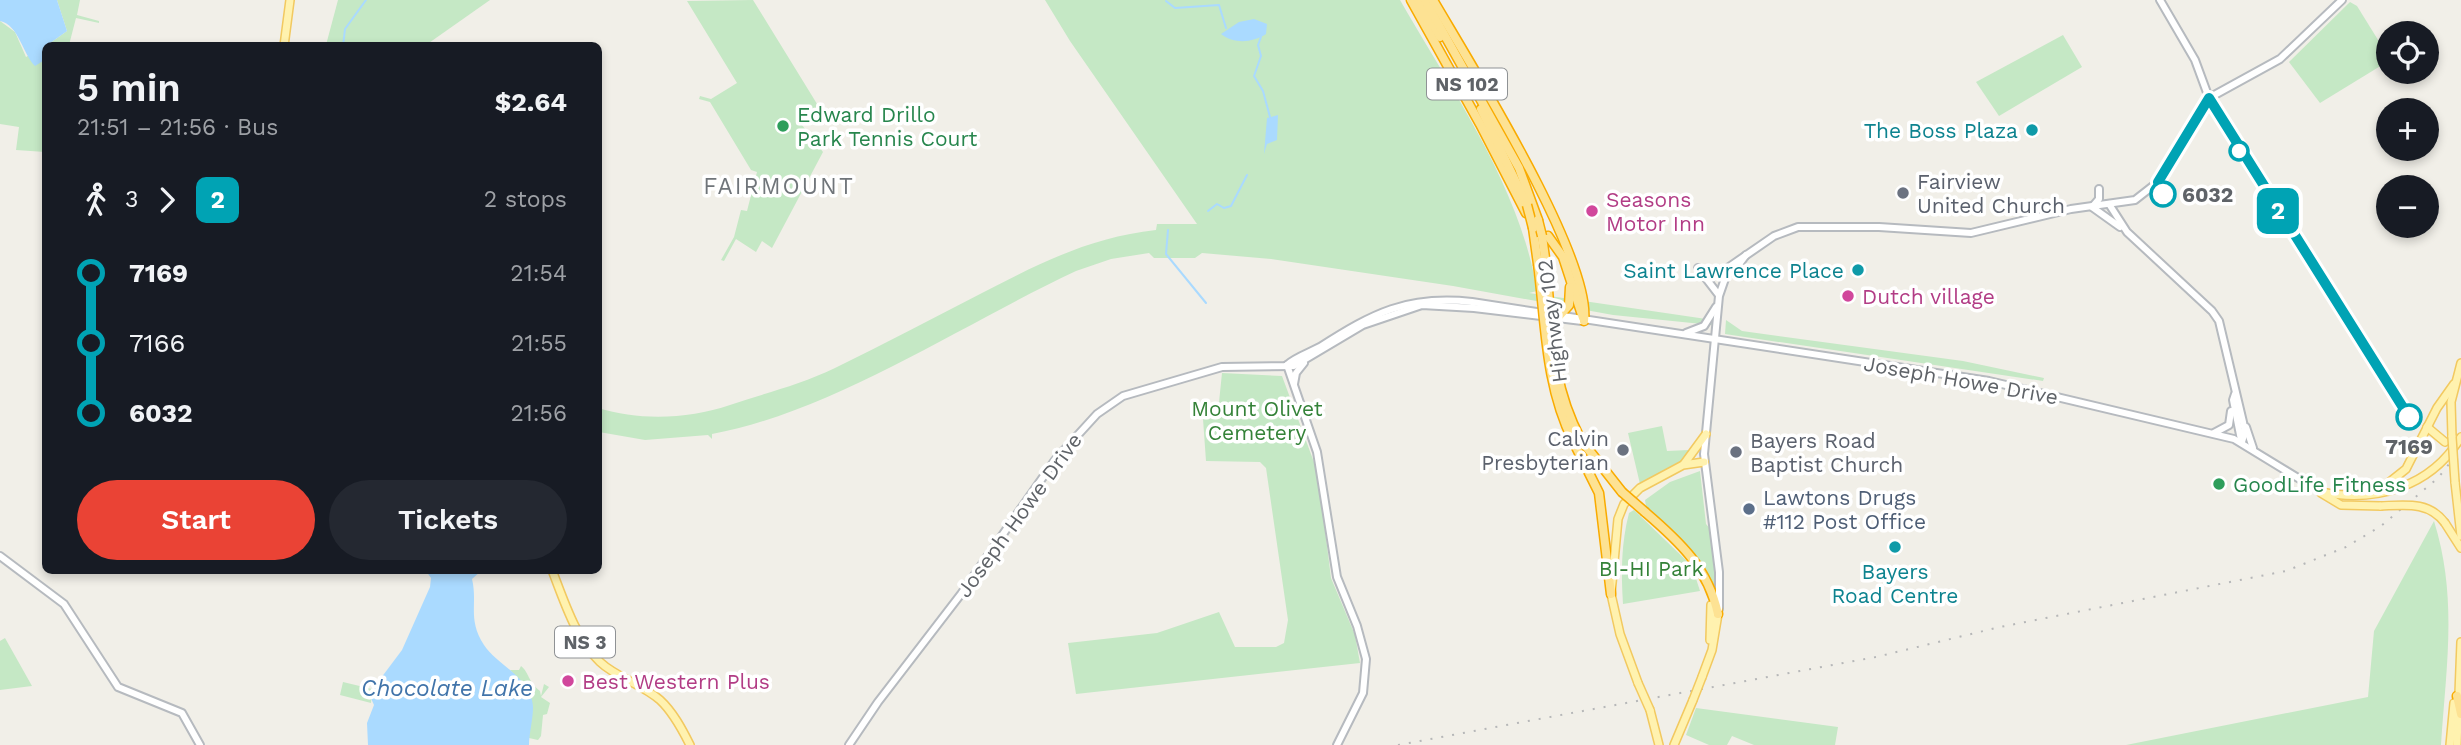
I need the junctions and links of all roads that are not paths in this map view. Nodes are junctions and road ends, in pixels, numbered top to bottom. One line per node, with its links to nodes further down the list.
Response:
1 (289, 0): 8 (main road)
2 (1411, 0): 13 (highway)
3 (1418, 0): 13 (highway, Highway 102 / NS 102)
4 (1425, 0): 14 (highway, Highway 102 / NS 102)
5 (1433, 0): 22 (highway)
6 (2160, 0): 9 (main road)
7 (2342, 0): 9 (main road)
8 (284, 42)
9 (2209, 98): 11 (main road)
10 (2099, 189): 12 (main road)
11 (2109, 204): 12 (main road); 15 (main road)
12 (2091, 206): 15 (main road); 20 (main road)
13 (1526, 209): 14 (highway, Highway 102 / NS 102, bridge)
14 (1536, 224): 16 (highway, Highway 102 / NS 102, bridge); 17 (highway, Highway 102 / NS 102)
15 (2127, 232): 30 (main road)
16 (1545, 236): 17 (highway, Highway 102 / NS 102); 19 (highway)
17 (1542, 265): 38 (highway, Highway 102 / NS 102, bridge)
18 (1698, 268): 20 (main road)
19 (1568, 271): 21 (highway); 22 (highway)
20 (1719, 299): 23 (main road); 24 (main road)
21 (1560, 315): 22 (main road, Joseph Howe Drive); 27 (main road, Joseph Howe Drive)
22 (1584, 321): 23 (main road, Joseph Howe Drive); 25 (main road, Joseph Howe Drive)
23 (1683, 334): 24 (main road, Joseph Howe Drive)
24 (1715, 339): 34 (main road, Joseph Howe Drive); 35 (main road)
25 (1306, 361): 27 (main road, Joseph Howe Drive); 29 (main road)
26 (2461, 363): 28 (main road)
27 (1287, 365): 29 (main road); 60 (main road, Joseph Howe Drive)
28 (2454, 384): 33 (main road); 37 (main road)
29 (1294, 386): 57 (main road)
30 (2235, 394): 31 (main road); 32 (main road)
31 (2234, 403): 34 (main road); 39 (main road)
32 (2243, 422): 39 (main road); 40 (main road)
33 (2427, 427): 37 (main road); 44 (main road)
34 (2212, 433): 39 (main road, Joseph Howe Drive)
35 (1706, 434): 41 (main road); 42 (main road)
36 (2461, 437): 44 (main road)
37 (2449, 439): 45 (main road, bridge)
38 (1577, 440): 47 (highway, Highway 102 / NS 102, bridge); 50 (highway, Highway 102 / NS 102)
39 (2242, 442): 40 (main road, Joseph Howe Drive)
40 (2253, 448): 43 (main road, Joseph Howe Drive)
41 (1704, 462): 42 (main road); 52 (main road)
42 (1683, 465): 50 (main road)
43 (2321, 492): 44 (main road); 46 (main road, bridge)
44 (2377, 493)
45 (2461, 536)
46 (2461, 548)
47 (1690, 554): 51 (highway, NS 102); 52 (highway, Highway 102 / NS 102)
48 (0, 556): 58 (main road)
49 (554, 574): 59 (main road, NS 3)
50 (1611, 594): 61 (main road, bridge)
51 (1711, 605): 54 (main road, NS 102)
52 (1718, 614): 54 (main road)
53 (2461, 642): 55 (main road)
54 (1710, 654): 62 (main road, bridge)
55 (2457, 695): 56 (highway); 63 (main road); 64 (main road)
56 (2461, 714)
57 (1338, 742)
58 (200, 745)
59 (690, 745)
60 (849, 745)
61 (1658, 745)
62 (1674, 745)
63 (2450, 745)
64 (2457, 745)

